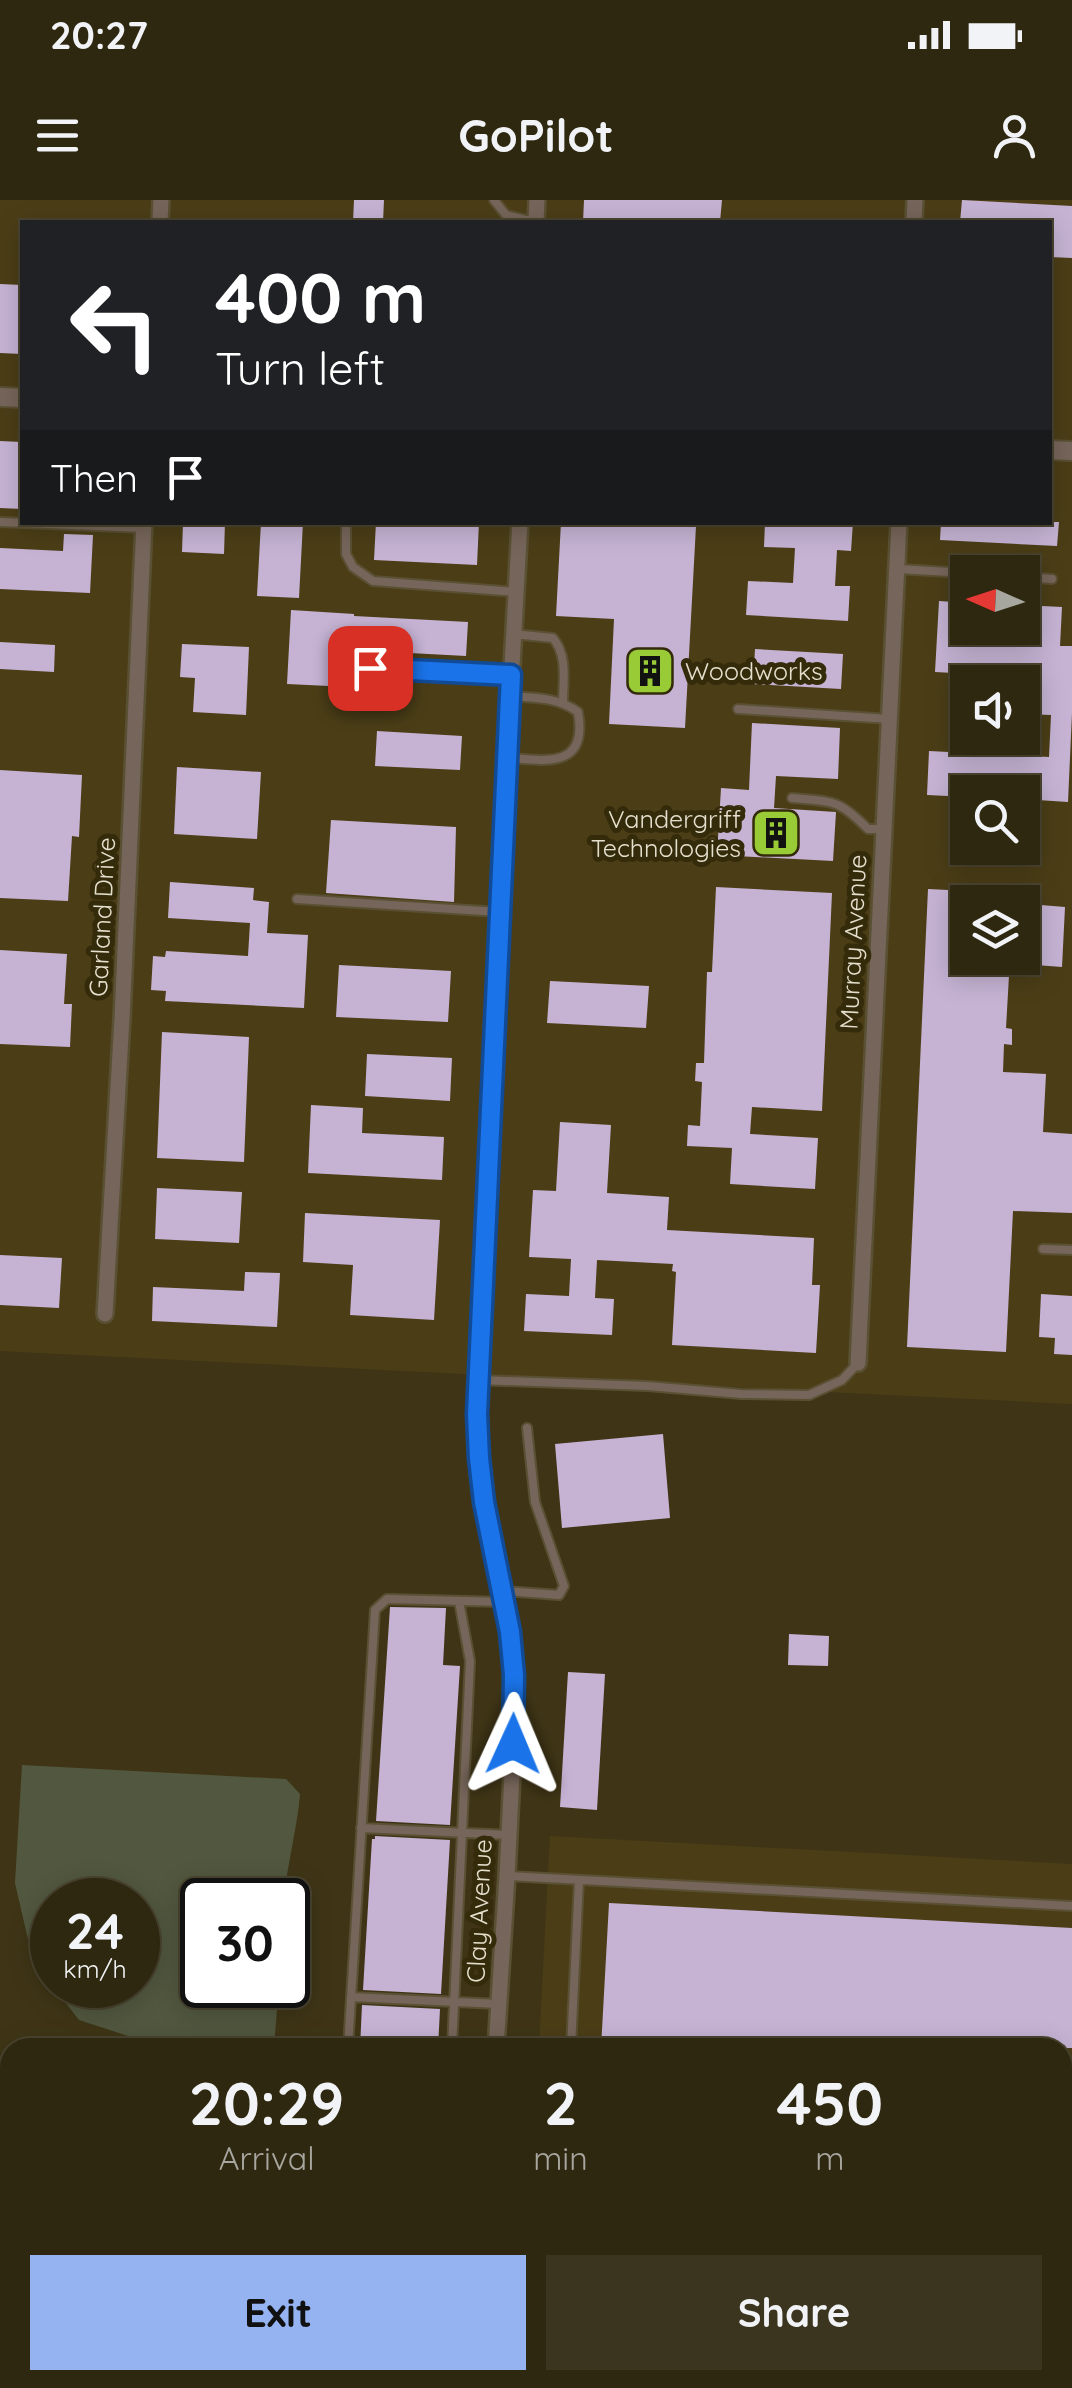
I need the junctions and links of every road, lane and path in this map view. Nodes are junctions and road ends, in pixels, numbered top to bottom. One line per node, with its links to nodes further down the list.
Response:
1 (494, 200): 2 (lane)
2 (527, 220)
3 (144, 525): 26 (street, Garland Drive)
4 (346, 525): 11 (lane)
5 (520, 525): 11 (street, Clay Avenue)
6 (898, 525): 7 (street, Murray Avenue)
7 (896, 569): 8 (lane); 18 (street, Murray Avenue)
8 (950, 572)
9 (1040, 578): 10 (lane)
10 (1052, 579)
11 (516, 592): 12 (street, Clay Avenue)
12 (514, 634): 14 (street, Clay Avenue); 16 (lane)
13 (370, 668): 14 (lane)
14 (511, 675): 15 (street, Clay Avenue)
15 (510, 696): 16 (lane); 19 (street, Clay Avenue)
16 (563, 703): 19 (lane)
17 (738, 709): 18 (lane)
18 (889, 719): 21 (street, Murray Avenue)
19 (508, 758): 23 (street, Clay Avenue)
20 (792, 798): 21 (lane)
21 (884, 829): 27 (street, Murray Avenue)
22 (297, 899): 23 (lane)
23 (500, 912): 28 (street, Clay Avenue)
24 (1043, 1250): 25 (lane)
25 (1072, 1250)
26 (105, 1314)
27 (858, 1364): 28 (lane)
28 (478, 1380): 30 (street, Clay Avenue)
29 (527, 1428): 30 (lane)
30 (504, 1596): 31 (lane); 34 (street, Clay Avenue)
31 (460, 1601): 32 (lane); 33 (lane)
32 (361, 1828): 33 (lane); 38 (lane)
33 (464, 1833): 34 (lane); 39 (lane)
34 (509, 1835): 35 (street, Clay Avenue)
35 (507, 1876): 36 (lane); 40 (street, Clay Avenue)
36 (579, 1880): 37 (lane); 44 (lane)
37 (1072, 1906)
38 (351, 1997): 39 (lane); 41 (lane)
39 (454, 2002): 40 (lane); 42 (lane)
40 (498, 2004): 43 (street, Clay Avenue)
41 (349, 2038)
42 (452, 2038)
43 (496, 2038)
44 (571, 2038)

